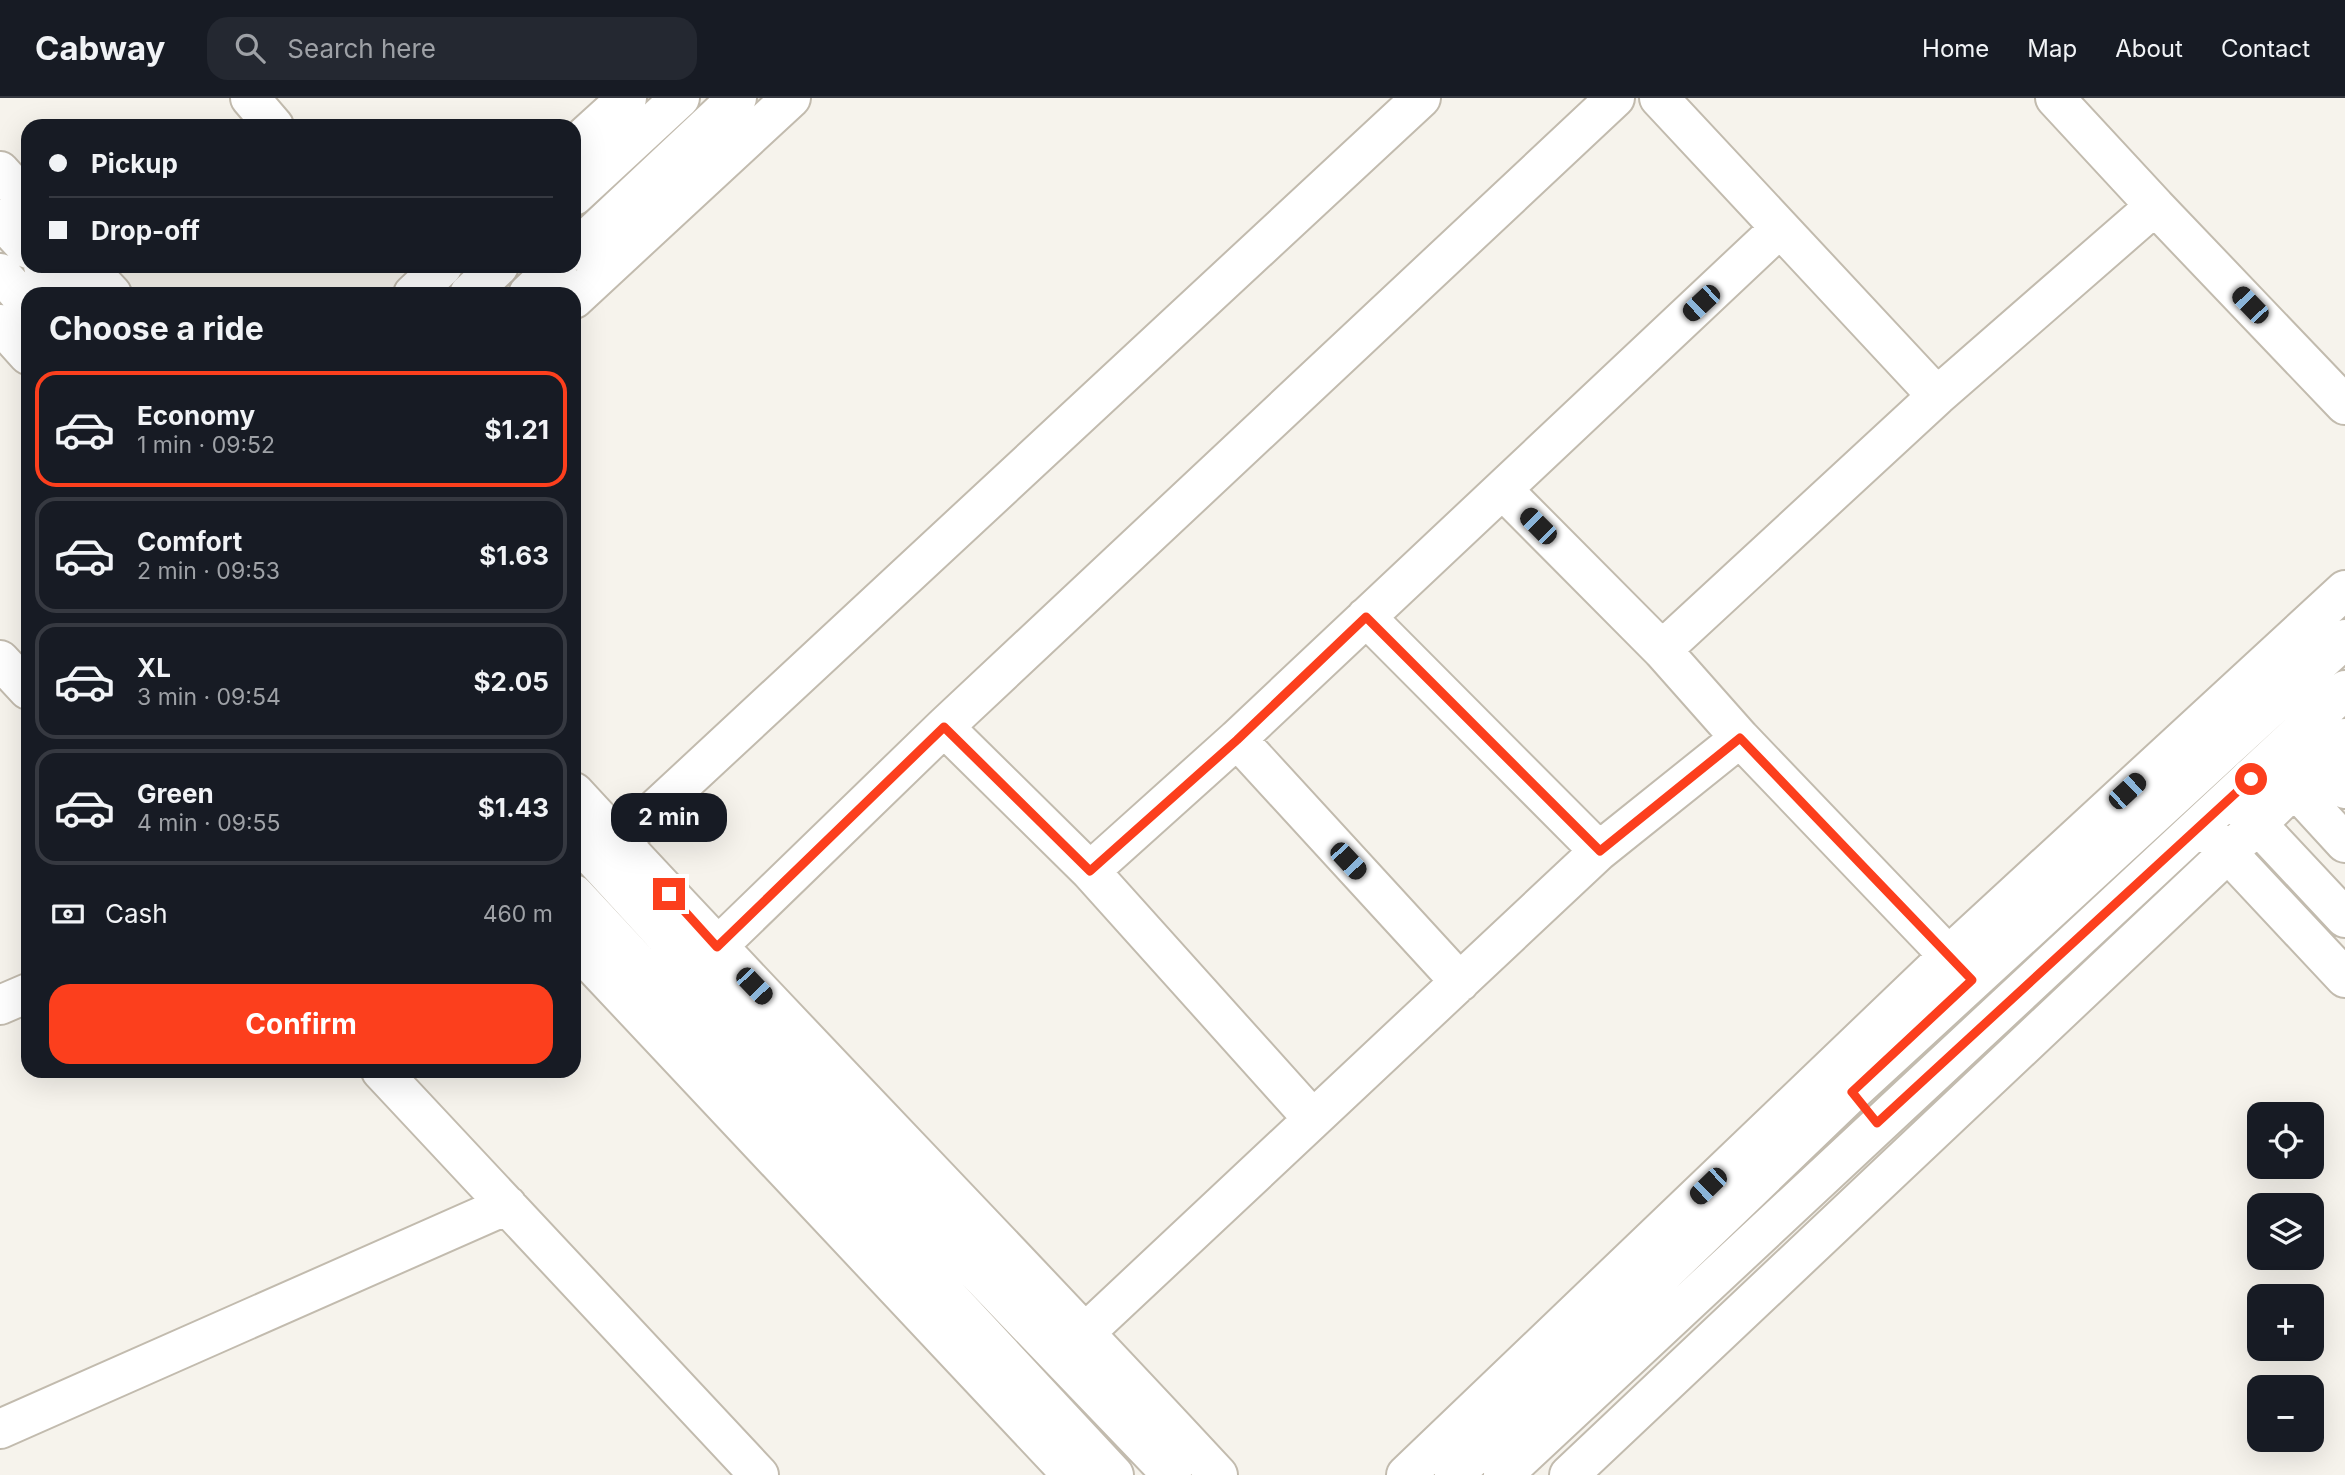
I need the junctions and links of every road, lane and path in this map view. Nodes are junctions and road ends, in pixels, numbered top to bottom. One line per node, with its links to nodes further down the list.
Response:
1 (250, 98): 10 (street)
2 (627, 98): 11 (street)
3 (680, 98): 13 (street)
4 (737, 98): 19 (street)
5 (791, 98): 29 (street)
6 (1421, 98): 52 (street)
7 (1615, 98): 43 (street)
8 (1659, 98): 17 (street)
9 (2055, 98): 15 (street)
10 (268, 119)
11 (581, 140)
12 (0, 171): 14 (street)
13 (581, 190)
14 (21, 194)
15 (2155, 206): 33 (street); 34 (street)
16 (0, 219): 18 (street)
17 (1780, 228): 33 (street); 35 (street)
18 (21, 242)
19 (581, 244)
20 (0, 273): 30 (street)
21 (50, 273): 25 (street)
22 (92, 273): 26 (street)
23 (492, 273): 27 (street)
24 (550, 273): 28 (street)
25 (62, 287)
26 (106, 287)
27 (476, 287)
28 (536, 287)
29 (581, 293)
30 (21, 296)
31 (0, 324): 32 (street)
32 (21, 347)
33 (1937, 396): 39 (street)
34 (2345, 405)
35 (1503, 491): 37 (street); 39 (street)
36 (2345, 590): 62 (street)
37 (1366, 617): 45 (street); 55 (street)
38 (2345, 639): 62 (street)
39 (1662, 650): 44 (street)
40 (0, 660): 41 (street)
41 (21, 682)
42 (2345, 690): 46 (street)
43 (944, 727): 57 (street); 61 (street)
44 (1740, 738): 55 (street); 62 (street)
45 (1237, 740): 57 (street); 64 (street)
46 (2327, 756): 47 (street)
47 (2282, 775): 48 (street); 50 (street); 54 (street)
48 (2232, 797): 50 (street); 51 (street)
49 (581, 800): 52 (street)
50 (2258, 824): 56 (street); 59 (street)
51 (2203, 825): 56 (street); 70 (street)
52 (620, 842): 61 (street)
53 (581, 843): 61 (street)
54 (2345, 843)
55 (1600, 851): 64 (street)
56 (2227, 854): 63 (street); 84 (street)
57 (1090, 871): 69 (street)
58 (581, 902): 73 (street)
59 (2345, 918)
60 (581, 952): 77 (street)
61 (706, 956): 71 (street); 74 (street)
62 (1961, 968): 68 (street); 81 (street)
63 (2345, 978)
64 (1460, 982): 69 (street)
65 (21, 996): 66 (street)
66 (0, 1005)
67 (388, 1078): 72 (street)
68 (1852, 1092): 70 (street); 82 (street)
69 (1312, 1118): 74 (street)
70 (1877, 1123): 83 (street)
71 (890, 1181): 73 (street); 79 (street)
72 (507, 1205): 75 (street); 76 (street)
73 (862, 1205): 78 (street)
74 (1086, 1332): 80 (street)
75 (0, 1429)
76 (759, 1475)
77 (1072, 1475)
78 (1114, 1475)
79 (1172, 1475)
80 (1218, 1475)
81 (1406, 1475)
82 (1454, 1475)
83 (1503, 1475)
84 (1569, 1475)

